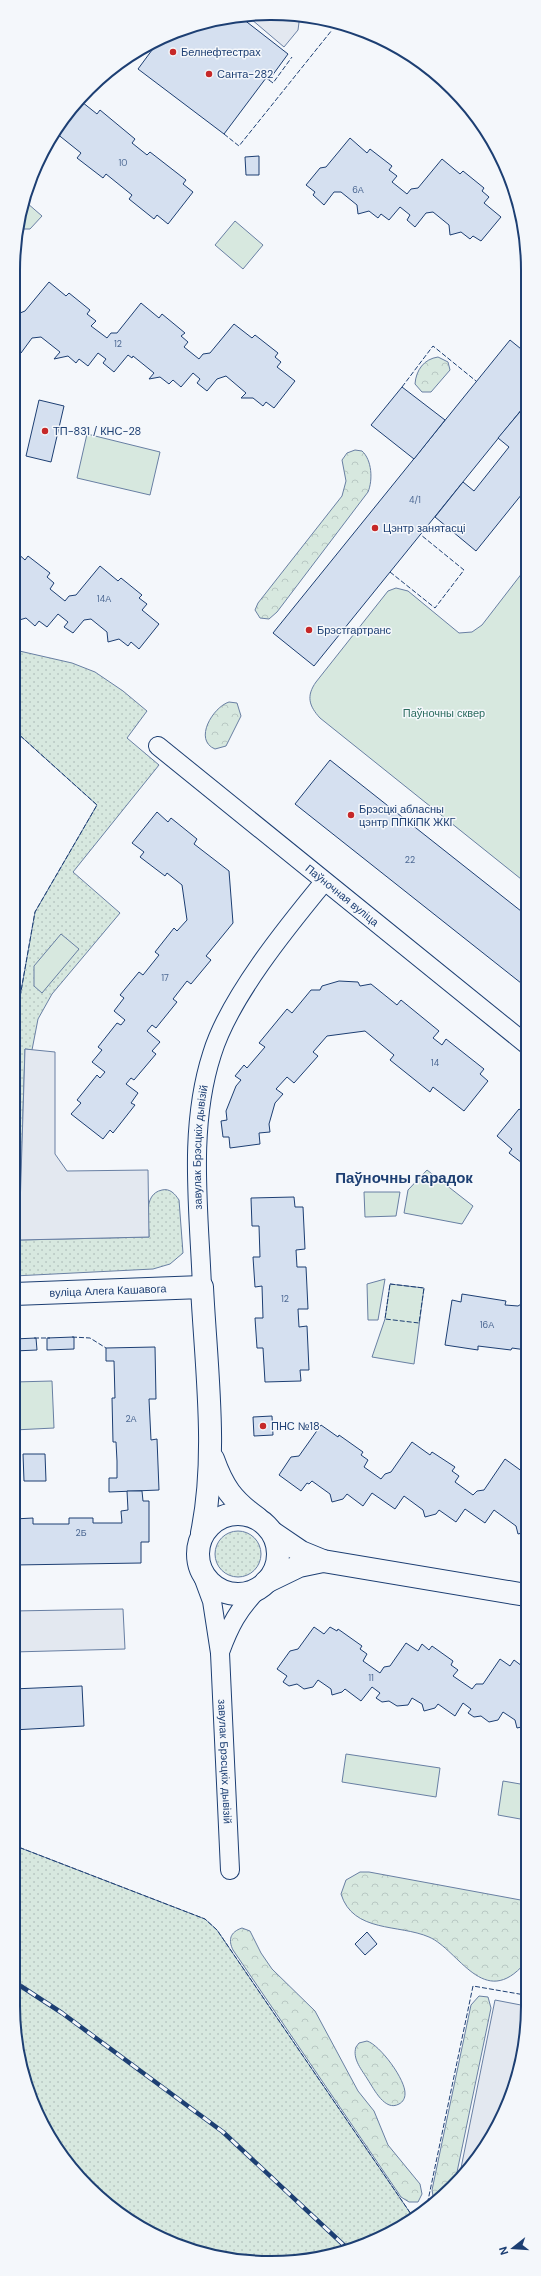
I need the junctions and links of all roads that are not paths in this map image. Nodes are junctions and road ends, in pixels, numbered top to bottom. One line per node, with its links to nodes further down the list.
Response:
1 (158, 746): 2 (street, Паўночная вуліца)
2 (324, 882): 3 (street, Паўночная вуліца); 4 (street, завулак Брэсцкіх дывізій)
3 (521, 1040)
4 (202, 1287): 5 (street, вуліца Алега Кашавога); 6 (street, завулак Брэсцкіх дывізій)
5 (20, 1294)
6 (210, 1449): 7 (street, завулак Брэсцкіх дывізій); 8 (street, завулак Брэсцкіх дывізій)
7 (265, 1526): 8 (street); 9 (street, завулак Брэсцкіх дывізій); 11 (street)
8 (202, 1534): 10 (street)
9 (323, 1561): 11 (street, завулак Брэсцкіх дывізій); 12 (street, завулак Брэсцкіх дывізій)
10 (202, 1574): 11 (street); 13 (street, завулак Брэсцкіх дывізій)
11 (262, 1586): 13 (street, завулак Брэсцкіх дывізій)
12 (521, 1594)
13 (220, 1653): 14 (street, завулак Брэсцкіх дывізій)
14 (230, 1870)

